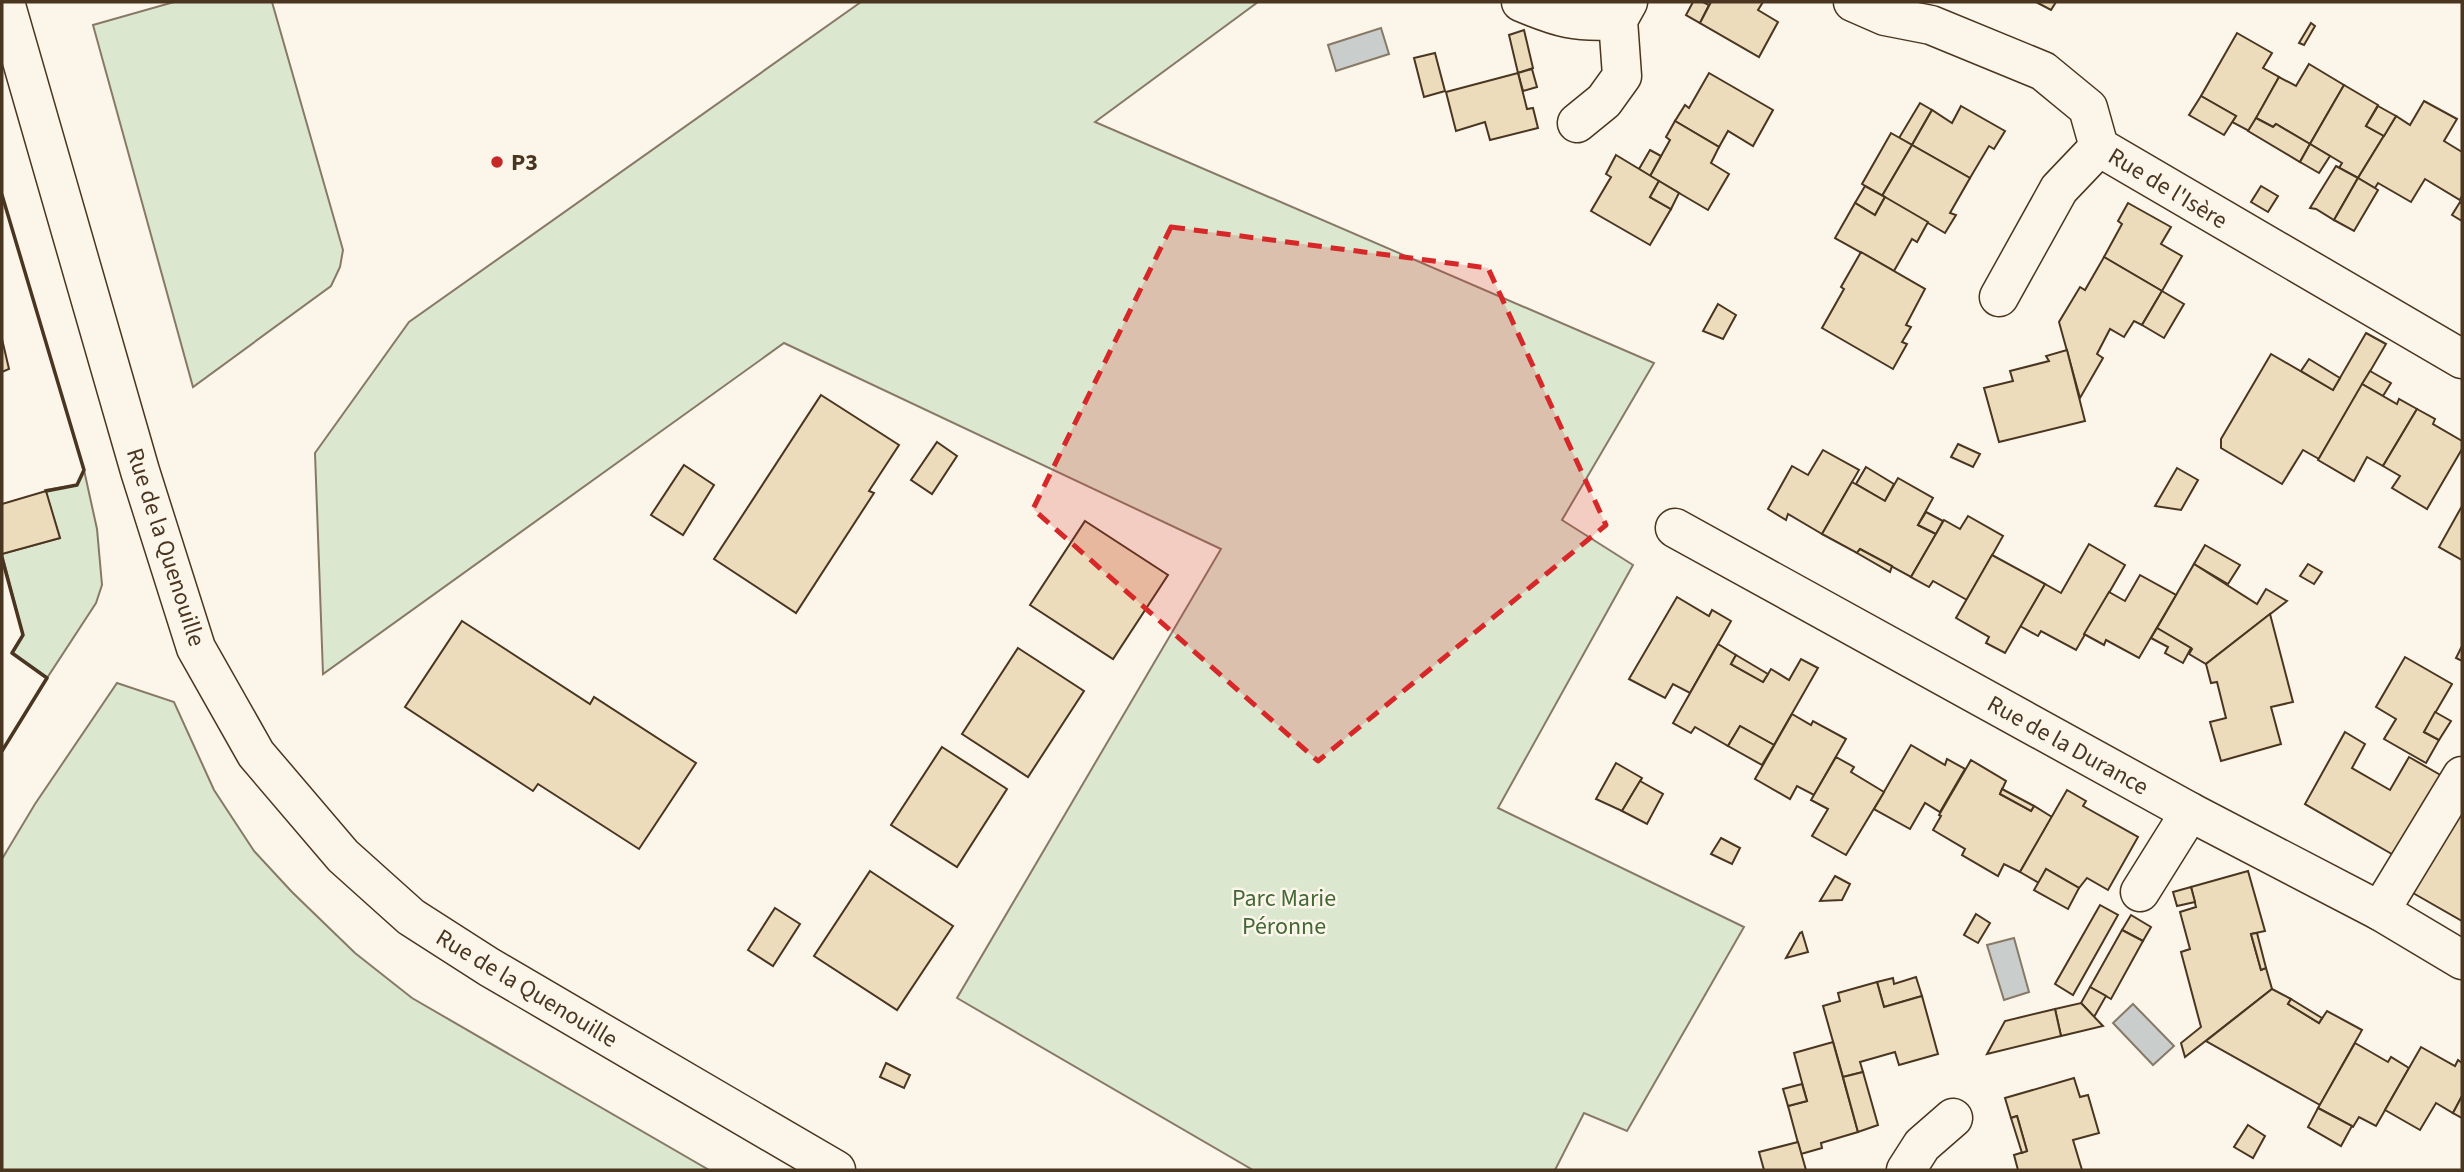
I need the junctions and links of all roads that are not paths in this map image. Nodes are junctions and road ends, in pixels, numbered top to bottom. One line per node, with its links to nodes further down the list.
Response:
1 (1521, 2): 4 (street)
2 (1853, 2): 6 (street, Rue de l'Isère)
3 (5, 5): 16 (street, Rue de la Quenouille)
4 (1623, 11): 5 (street)
5 (1577, 123)
6 (2099, 147): 7 (street); 8 (street, Rue de l'Isère)
7 (1999, 297)
8 (2462, 359)
9 (1675, 528): 11 (street, Rue de la Durance)
10 (2462, 776): 13 (street)
11 (2190, 812): 12 (street); 13 (street, Rue de la Durance)
12 (2140, 892)
13 (2380, 911): 14 (street, Rue de la Durance)
14 (2462, 960)
15 (1953, 1118): 17 (street)
16 (836, 1170)
17 (1906, 1170)

